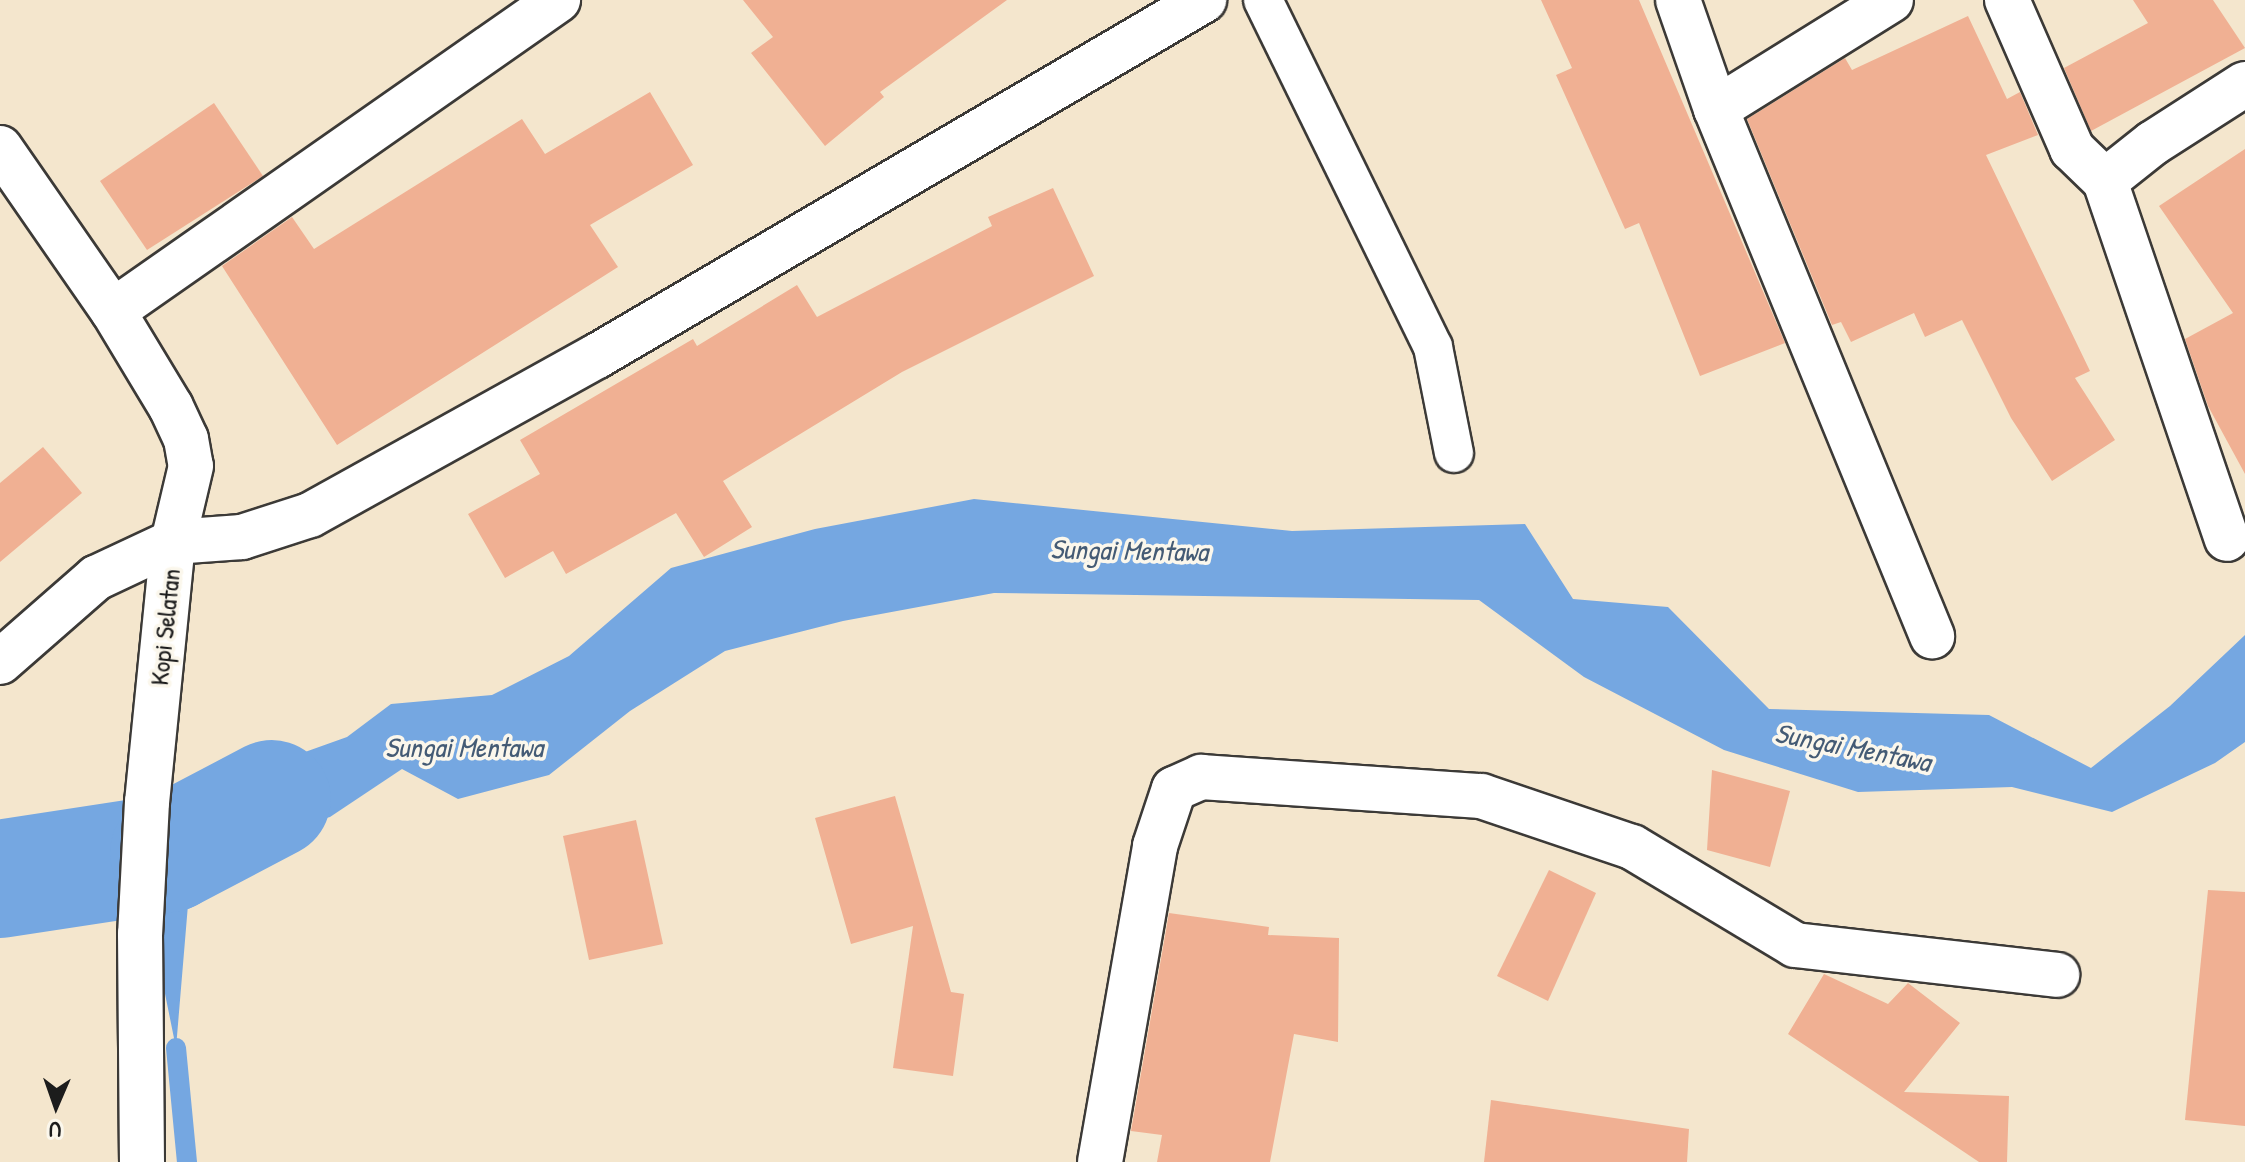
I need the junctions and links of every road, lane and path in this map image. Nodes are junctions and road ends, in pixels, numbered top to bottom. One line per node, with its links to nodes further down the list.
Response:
1 (558, 0): 11 (street)
2 (1204, 0): 14 (street)
3 (1263, 0): 12 (lane)
4 (1678, 0): 8 (street)
5 (1891, 0): 8 (street)
6 (2007, 0): 10 (street)
7 (2245, 84): 10 (street)
8 (1716, 109): 15 (street)
9 (0, 148): 11 (street, Kopi Selatan)
10 (2105, 181): 13 (street)
11 (113, 311): 14 (street, Kopi Selatan)
12 (1454, 453)
13 (2227, 539)
14 (173, 542): 16 (street); 18 (street, Kopi Selatan)
15 (1932, 636)
16 (0, 662)
17 (2057, 975): 19 (street)
18 (142, 1162)
19 (1100, 1162)

